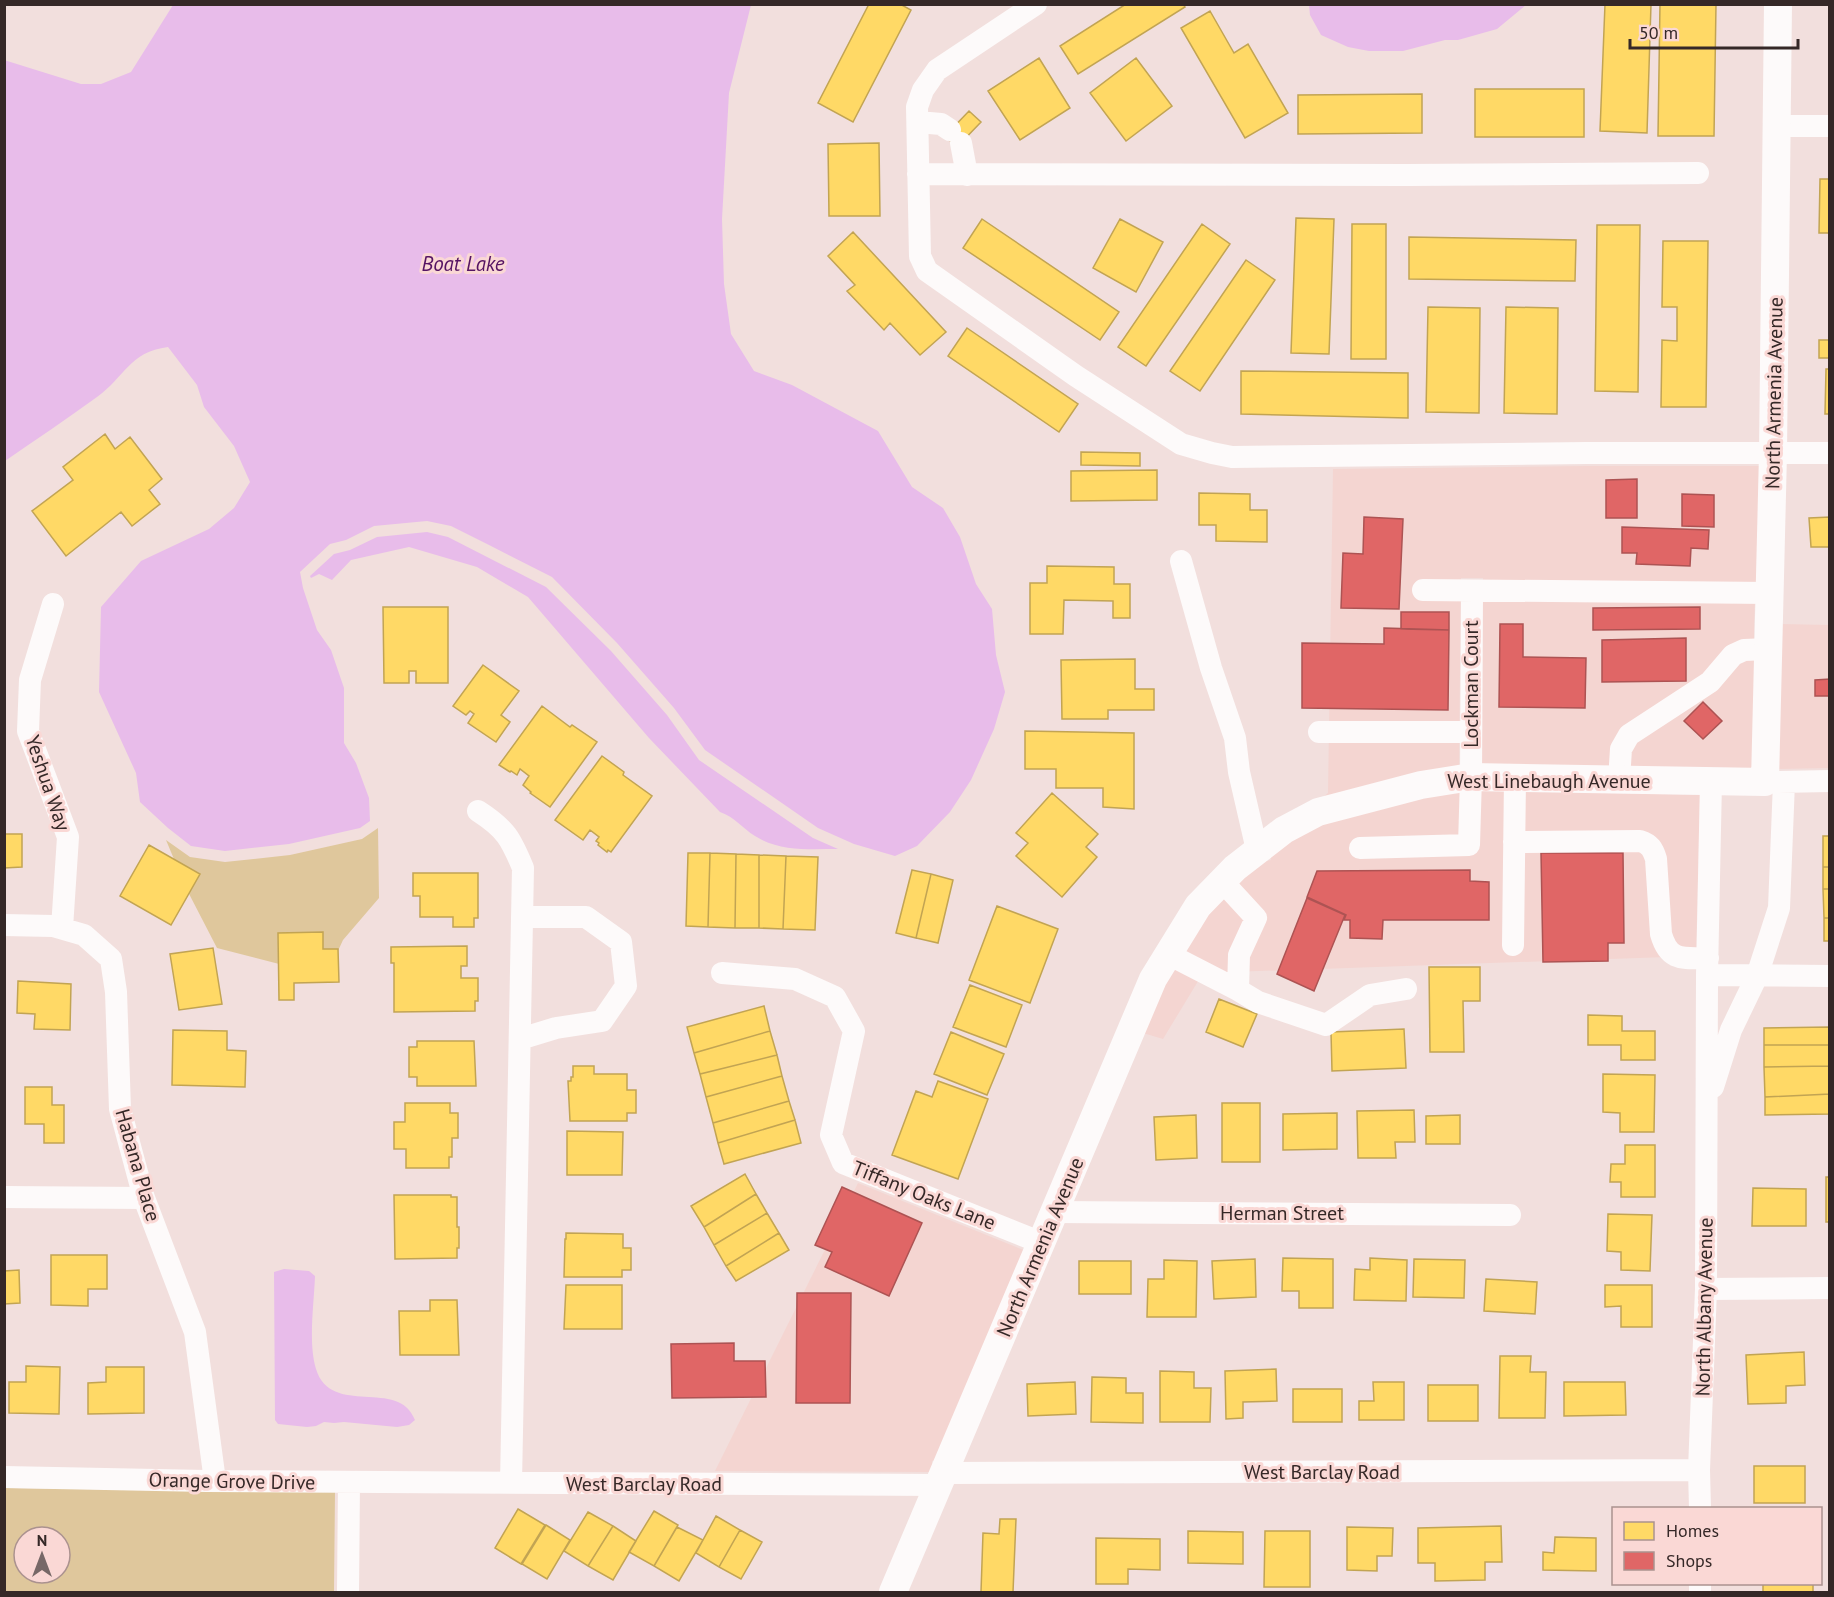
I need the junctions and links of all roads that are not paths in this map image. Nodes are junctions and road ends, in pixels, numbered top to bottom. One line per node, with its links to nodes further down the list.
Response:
1 (1036, 4): 3 (street)
2 (1778, 4): 4 (main road, North Armenia Avenue)
3 (918, 122): 7 (street); 8 (street)
4 (1777, 126): 5 (street); 9 (main road, North Armenia Avenue)
5 (1830, 126)
6 (1698, 173): 8 (street)
7 (918, 174): 8 (street); 9 (street)
8 (967, 175)
9 (1773, 453): 10 (street); 14 (main road, North Armenia Avenue)
10 (1830, 453)
11 (1181, 561): 28 (street)
12 (1424, 590): 13 (street)
13 (1472, 591): 14 (street); 18 (street, Lockman Court)
14 (1770, 593): 16 (main road, North Armenia Avenue)
15 (52, 604): 33 (street, Yeshua Way)
16 (1768, 649): 21 (street); 23 (main road, North Armenia Avenue)
17 (1319, 732): 18 (street)
18 (1471, 732): 19 (street, Lockman Court)
19 (1471, 777): 20 (main road, West Linebaugh Avenue); 27 (street, Lockman Court); 28 (main road, West Linebaugh Avenue)
20 (1515, 778): 21 (main road, West Linebaugh Avenue); 26 (street)
21 (1619, 780): 22 (main road, West Linebaugh Avenue)
22 (1711, 782): 23 (main road, West Linebaugh Avenue); 36 (street, North Albany Avenue)
23 (1774, 782): 24 (street, West Linebaugh Avenue); 38 (street, North Albany Avenue)
24 (1830, 782)
25 (478, 811): 31 (street)
26 (1514, 842): 34 (street); 36 (street)
27 (1360, 848)
28 (1257, 850): 29 (main road, West Linebaugh Avenue)
29 (1222, 881): 30 (main road, West Linebaugh Avenue); 41 (street)
30 (1198, 906): 35 (main road, North Armenia Avenue)
31 (522, 917): 42 (street); 42 (street)
32 (4, 925): 33 (street, Habana Place)
33 (62, 928): 45 (street, Habana Place)
34 (1513, 945)
35 (1168, 954): 41 (street); 46 (main road, North Armenia Avenue)
36 (1707, 967): 38 (street); 43 (street, North Albany Avenue)
37 (722, 973): 48 (street, Tiffany Oaks Lane)
38 (1757, 975): 39 (street); 43 (street, North Albany Avenue)
39 (1830, 976)
40 (1406, 989): 41 (street)
41 (1238, 990)
42 (520, 1039): 56 (street)
43 (1707, 1105): 50 (street, North Albany Avenue)
44 (4, 1197): 45 (street)
45 (144, 1198): 54 (street, Habana Place)
46 (1055, 1212): 47 (street, Herman Street); 48 (main road, North Armenia Avenue)
47 (1510, 1215)
48 (1042, 1243): 53 (main road, North Armenia Avenue)
49 (1830, 1288): 50 (street)
50 (1706, 1289): 51 (street, North Albany Avenue)
51 (1699, 1470): 53 (street, West Barclay Road); 57 (street, North Albany Avenue)
52 (4, 1477): 54 (street, Orange Grove Drive)
53 (941, 1479): 56 (street, West Barclay Road); 59 (main road, North Armenia Avenue)
54 (215, 1481): 55 (street, Orange Grove Drive)
55 (349, 1482): 56 (street, West Barclay Road); 58 (street)
56 (511, 1483)
57 (1700, 1507)
58 (348, 1593)
59 (893, 1593)

